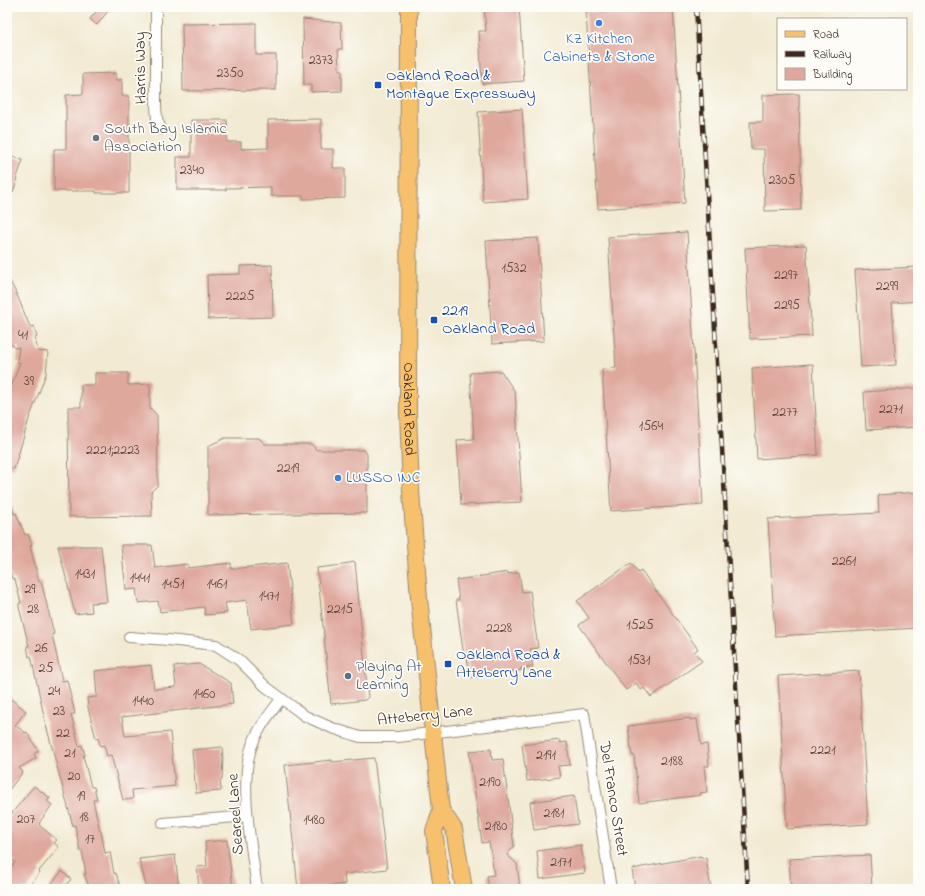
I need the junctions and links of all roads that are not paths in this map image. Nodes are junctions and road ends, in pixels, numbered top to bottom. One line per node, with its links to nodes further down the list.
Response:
1 (156, 7): 3 (street, Harris Way)
2 (409, 7): 7 (main road, Oakland Road)
3 (161, 129)
4 (129, 637): 5 (street, Atteberry Lane)
5 (281, 699): 7 (street, Atteberry Lane); 9 (street, Seareel Lane)
6 (584, 714): 7 (street, Atteberry Lane); 14 (street, Del Franco Street)
7 (432, 733): 8 (main road, Oakland Road)
8 (441, 810): 12 (main road, Oakland Road); 13 (main road, Oakland Road)
9 (248, 816): 10 (street); 11 (street, Seareel Lane)
10 (163, 823)
11 (257, 889)
12 (442, 889)
13 (464, 889)
14 (611, 889)

